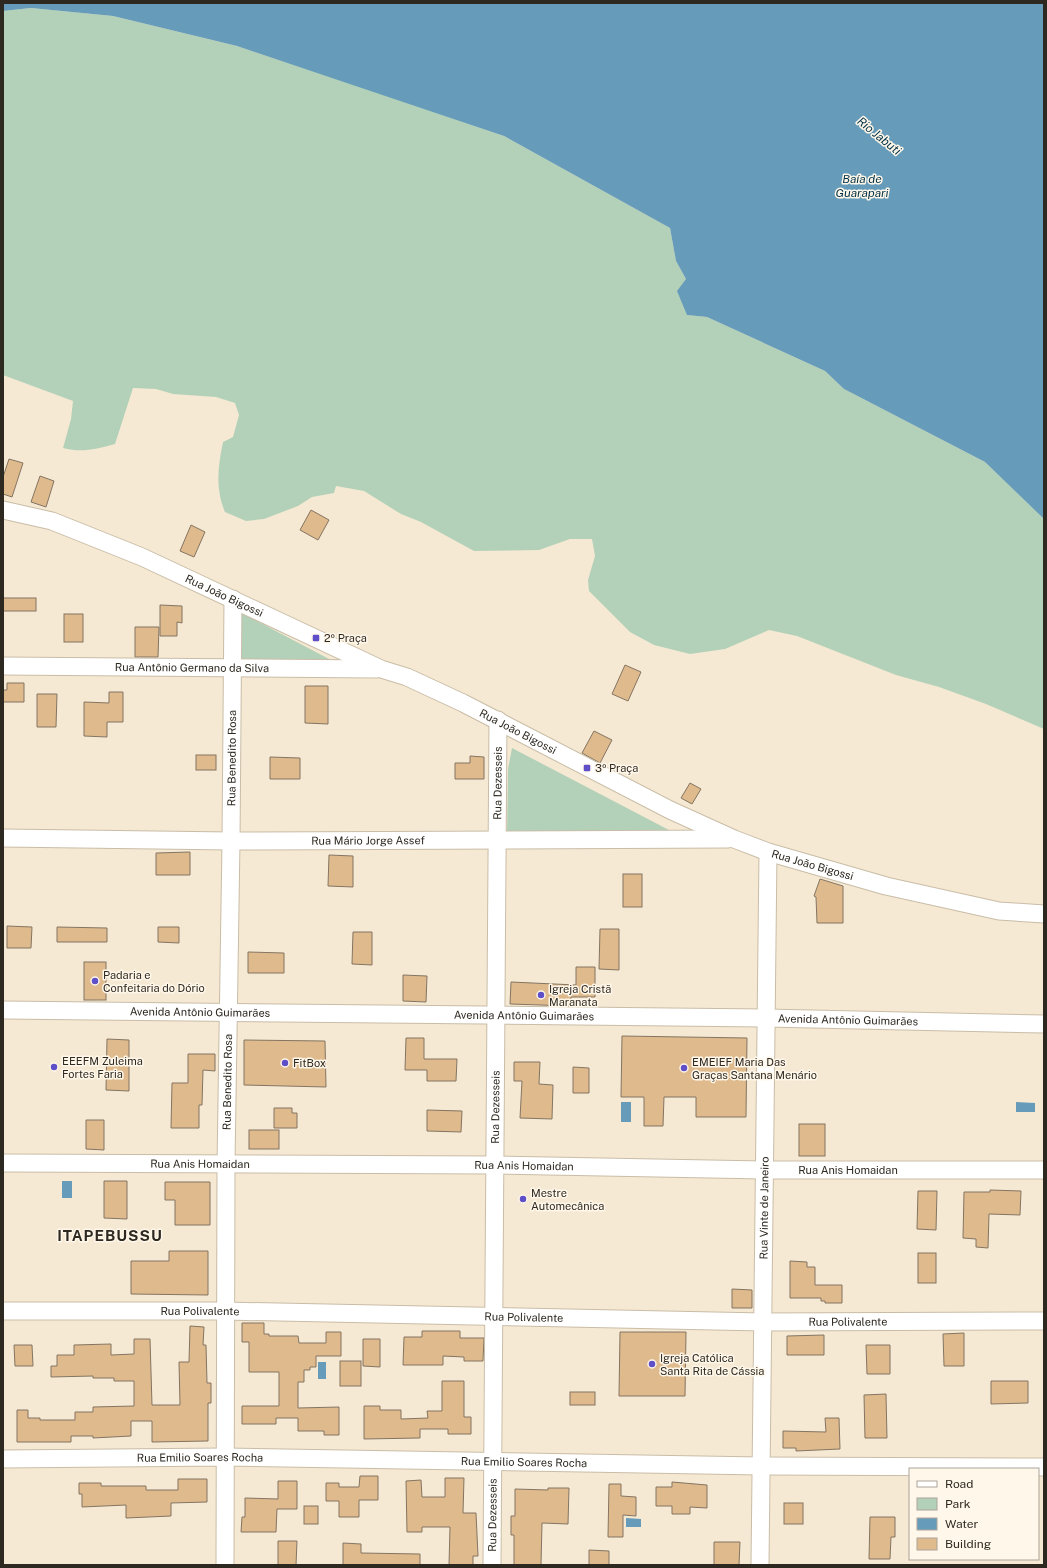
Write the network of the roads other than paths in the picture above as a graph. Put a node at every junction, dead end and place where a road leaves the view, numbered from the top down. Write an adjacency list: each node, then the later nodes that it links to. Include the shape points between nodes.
1 (3, 510): 2 (street, Rua João Bigossi, via 52,521 142,557)
2 (233, 599): 4 (street, Rua Benedito Rosa); 5 (street, Rua João Bigossi)
3 (3, 666): 4 (street, Rua Antônio Germano da Silva)
4 (232, 669): 5 (street, Rua Antônio Germano da Silva); 9 (street, Rua Benedito Rosa)
5 (381, 669): 6 (street, Rua João Bigossi, via 407,677)
6 (498, 720): 8 (street, Rua João Bigossi, via 670,810); 10 (street, Rua Dezesseis)
7 (3, 838): 9 (street, Rua Mário Jorge Assef)
8 (734, 839): 10 (street, Rua Mário Jorge Assef); 11 (street, Rua João Bigossi)
9 (231, 841): 10 (street, Rua Mário Jorge Assef); 14 (street, Rua Benedito Rosa)
10 (497, 841): 15 (street, Rua Dezesseis)
11 (768, 852): 12 (street, Rua João Bigossi, via 886,886 999,911); 16 (street, Rua Vinte de Janeiro)
12 (1044, 914)
13 (3, 1010): 14 (street, Avenida Antônio Guimarães)
14 (228, 1012): 15 (street, Avenida Antônio Guimarães); 19 (street, Rua Benedito Rosa)
15 (495, 1015): 16 (street, Avenida Antônio Guimarães); 20 (street, Rua Dezesseis)
16 (766, 1018): 17 (street, Avenida Antônio Guimarães); 21 (street, Rua Vinte de Janeiro)
17 (1044, 1024)
18 (3, 1163): 19 (street, Rua Anis Homaidan)
19 (226, 1165): 20 (street, Rua Anis Homaidan); 24 (street, Rua Benedito Rosa)
20 (495, 1165): 21 (street, Rua Anis Homaidan); 25 (street, Rua Dezesseis)
21 (764, 1170): 22 (street, Rua Anis Homaidan); 27 (street, Rua Vinte de Janeiro)
22 (1044, 1170)
23 (3, 1311): 24 (street, Rua Polivalente)
24 (225, 1311): 25 (street, Rua Polivalente); 28 (street, Rua Benedito Rosa)
25 (494, 1316): 27 (street, Rua Polivalente); 30 (street, Rua Dezesseis)
26 (1044, 1321): 27 (street, Rua Polivalente)
27 (763, 1322): 31 (street, Rua Vinte de Janeiro)
28 (225, 1457): 29 (street, Rua Emilio Soares Rocha); 30 (street, Rua Emilio Soares Rocha); 33 (street, Rua Benedito Rosa)
29 (3, 1459)
30 (493, 1462): 31 (street, Rua Emilio Soares Rocha); 34 (street, Rua Dezesseis)
31 (761, 1466): 32 (street, Rua Emilio Soares Rocha); 35 (street, Rua Vinte de Janeiro)
32 (1044, 1467)
33 (225, 1565)
34 (492, 1565)
35 (760, 1565)

